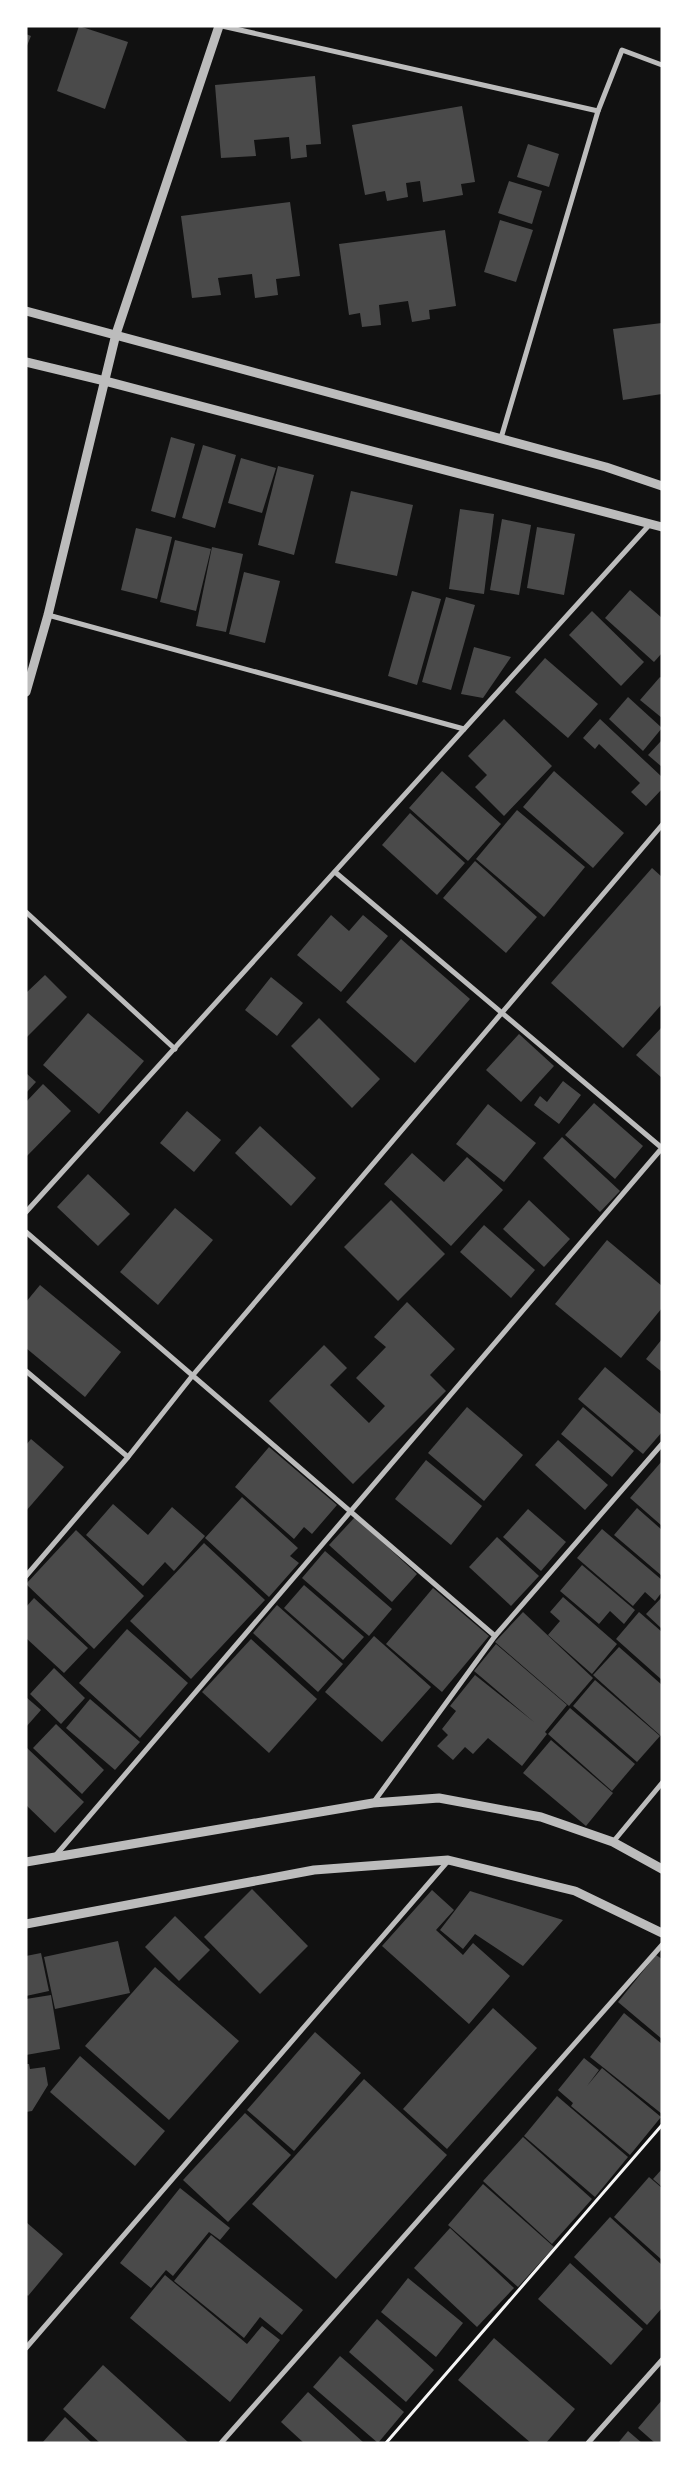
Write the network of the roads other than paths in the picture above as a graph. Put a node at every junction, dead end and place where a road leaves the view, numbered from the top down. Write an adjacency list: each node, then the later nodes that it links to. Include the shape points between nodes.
1 (220, 26): 3 (street); 5 (street)
2 (662, 64): 3 (street, via 622,50)
3 (598, 111): 8 (street)
4 (26, 311): 5 (street)
5 (116, 334): 7 (street); 8 (street)
6 (26, 362): 7 (street)
7 (105, 380): 10 (street); 12 (street)
8 (501, 438): 9 (street)
9 (662, 486)
10 (651, 522): 11 (street); 14 (street)
11 (662, 527)
12 (48, 615): 13 (street); 14 (street)
13 (26, 692)
14 (464, 729): 16 (street)
15 (662, 825): 18 (street)
16 (335, 872): 18 (street); 19 (street)
17 (26, 912): 19 (street)
18 (501, 1012): 20 (street); 24 (street)
19 (175, 1049): 21 (street)
20 (662, 1148): 27 (street)
21 (26, 1212)
22 (26, 1232): 24 (street)
23 (26, 1371): 26 (street)
24 (193, 1375): 26 (street); 27 (street)
25 (662, 1444): 29 (street)
26 (128, 1457): 28 (street)
27 (351, 1511): 29 (street); 33 (street)
28 (26, 1576)
29 (495, 1636): 31 (street)
30 (662, 1783): 32 (street)
31 (373, 1803): 32 (street, via 439,1798 541,1817); 33 (street)
32 (613, 1842): 36 (street)
33 (56, 1855): 35 (street)
34 (448, 1860): 37 (street, via 314,1870); 38 (street, via 575,1890); 40 (street)
35 (26, 1862)
36 (662, 1869)
37 (26, 1924)
38 (662, 1933)
39 (662, 1945): 42 (street)
40 (26, 2348)
41 (662, 2360): 43 (street)
42 (221, 2443)
43 (588, 2443)

